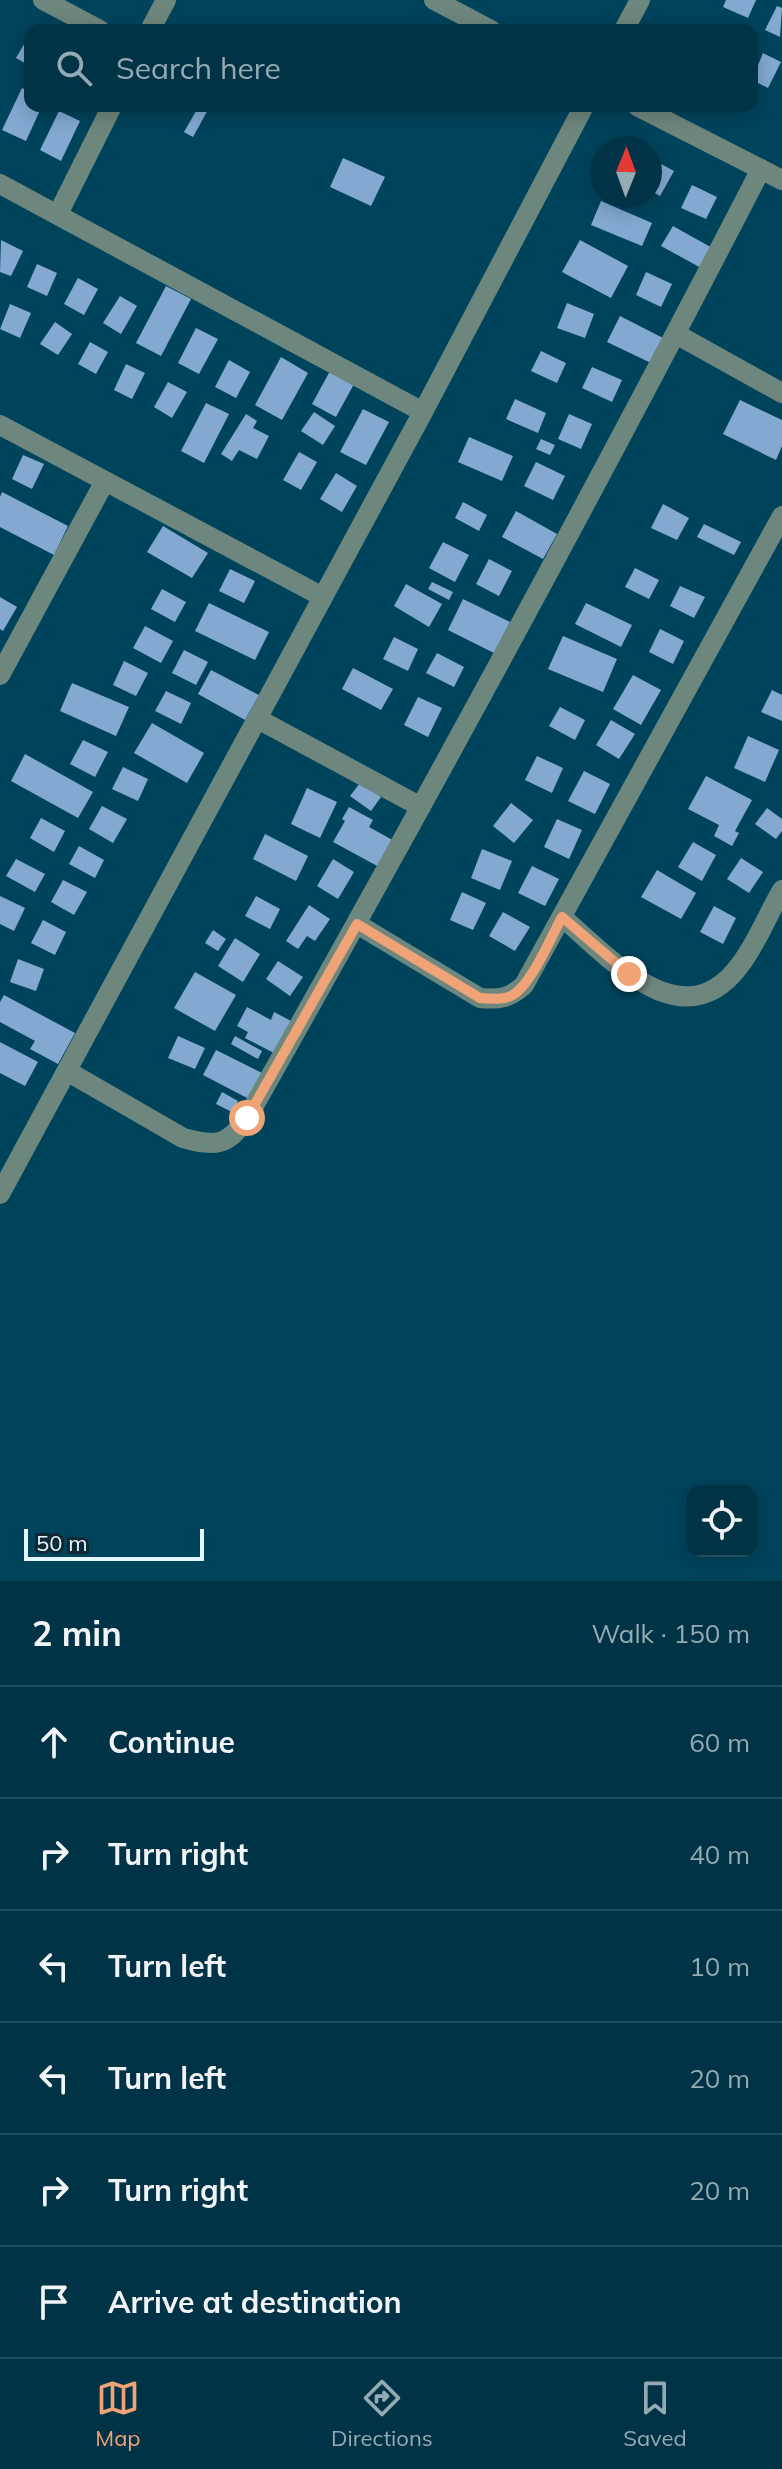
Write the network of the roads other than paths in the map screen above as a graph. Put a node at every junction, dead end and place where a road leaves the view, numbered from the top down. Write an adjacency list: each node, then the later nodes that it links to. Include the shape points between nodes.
1 (43, 0): 5 (street)
2 (166, 0): 6 (street)
3 (434, 0): 7 (street)
4 (640, 0): 8 (street)
5 (89, 24)
6 (153, 24)
7 (480, 24)
8 (627, 24)
9 (109, 112): 15 (street)
10 (581, 112): 18 (street)
11 (649, 112): 12 (street)
12 (761, 169): 13 (street); 16 (street)
13 (782, 180)
14 (0, 184): 15 (street)
15 (58, 214): 18 (street)
16 (676, 334): 17 (street); 25 (street)
17 (782, 393)
18 (423, 412): 22 (street)
19 (0, 425): 20 (street)
20 (105, 481): 22 (street); 23 (street)
21 (782, 516): 27 (street)
22 (323, 597): 24 (street)
23 (0, 675)
24 (258, 719): 25 (street); 29 (street)
25 (421, 807): 28 (street)
26 (782, 890): 27 (street, via 741,964 718,987 694,996 650,988)
27 (562, 917): 28 (street, via 524,985 514,995 491,999 480,998)
28 (357, 924): 29 (street, via 247,1118 223,1143 183,1138)
29 (67, 1071): 30 (street)
30 (0, 1194)

